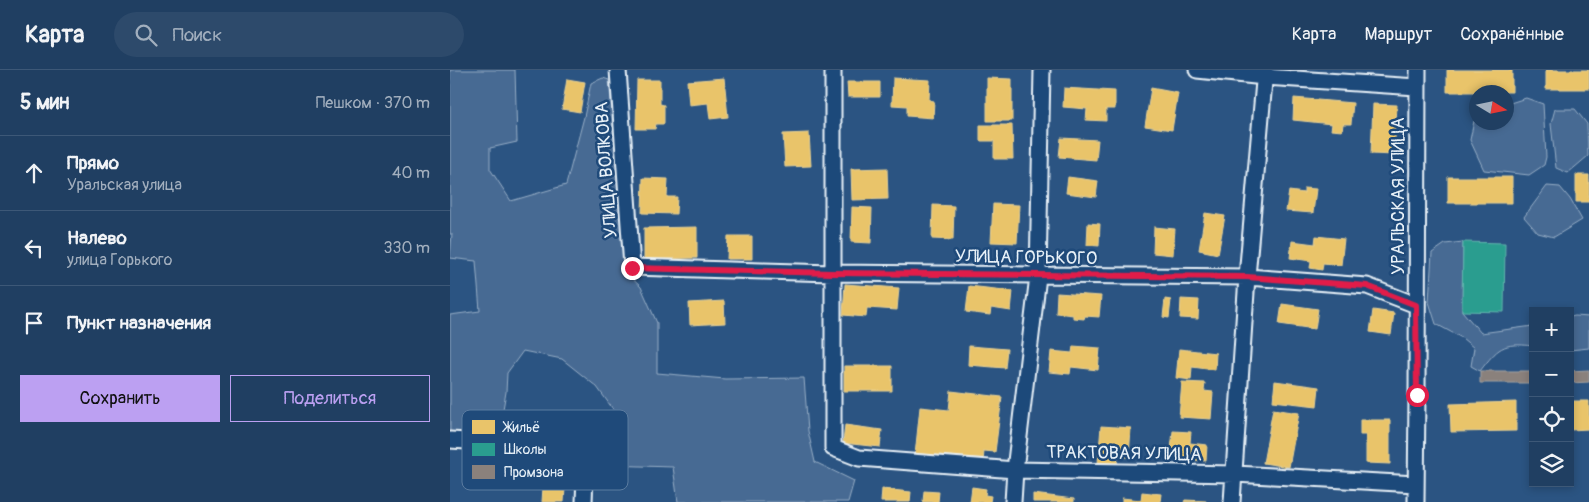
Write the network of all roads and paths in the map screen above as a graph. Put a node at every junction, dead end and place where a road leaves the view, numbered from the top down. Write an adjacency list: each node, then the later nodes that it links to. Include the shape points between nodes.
1 (618, 70): 8 (street, УЛИЦА ВОЛКОВА)
2 (833, 70): 9 (street)
3 (1042, 70): 10 (street)
4 (1197, 70): 6 (street)
5 (1418, 70): 7 (street, УРАЛЬСКАЯ УЛИЦА)
6 (1265, 73): 7 (street); 11 (street)
7 (1417, 87): 12 (street, УРАЛЬСКАЯ УЛИЦА)
8 (632, 268): 9 (street, УЛИЦА ГОРЬКОГО)
9 (832, 273): 10 (street, УЛИЦА ГОРЬКОГО); 13 (street, ТРАКТОВАЯ УЛИЦА, via 833,448 859,458)
10 (1038, 276): 11 (street, УЛИЦА ГОРЬКОГО); 13 (street)
11 (1247, 277): 12 (street, УЛИЦА ГОРЬКОГО, via 1367,286); 14 (street)
12 (1416, 305): 15 (street, УРАЛЬСКАЯ УЛИЦА)
13 (1015, 470): 14 (street, ТРАКТОВАЯ УЛИЦА); 16 (street)
14 (1235, 474): 15 (street, ТРАКТОВАЯ УЛИЦА); 17 (street)
15 (1416, 484): 18 (street, УРАЛЬСКАЯ УЛИЦА)
16 (1013, 502)
17 (1232, 502)
18 (1416, 502)

